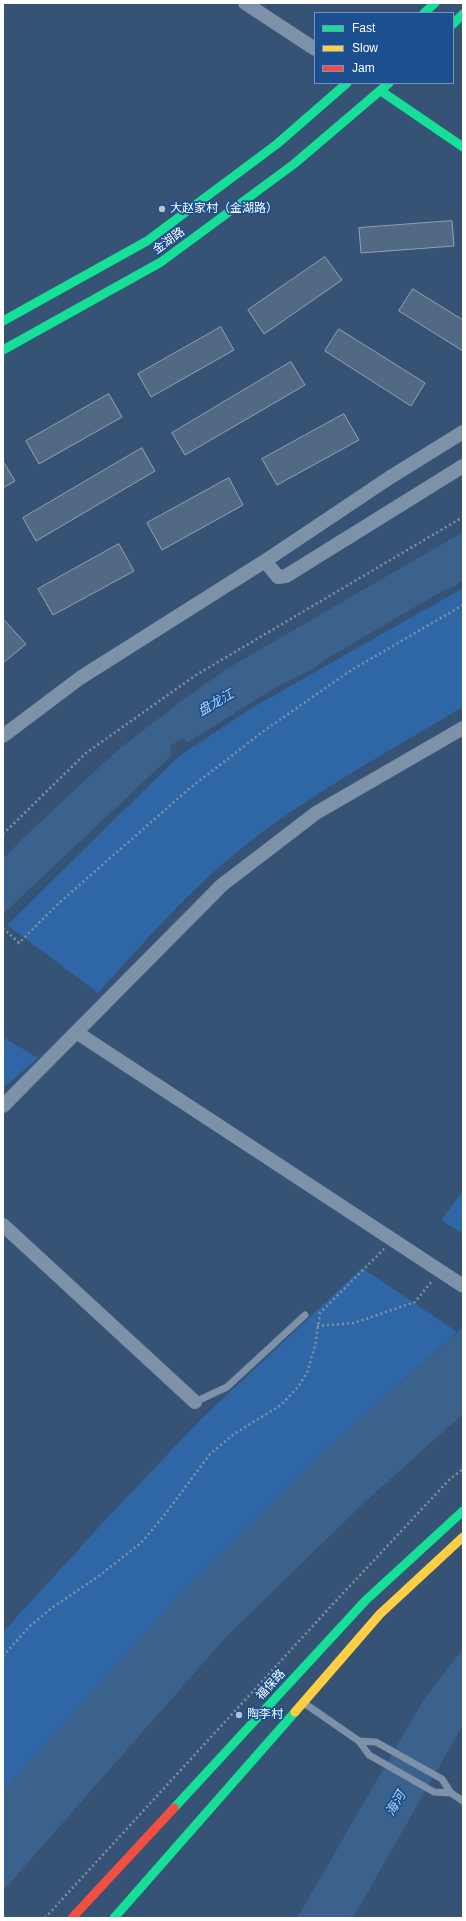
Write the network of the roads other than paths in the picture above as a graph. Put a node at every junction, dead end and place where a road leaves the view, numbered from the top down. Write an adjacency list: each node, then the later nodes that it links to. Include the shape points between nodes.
1 (245, 3): 6 (street)
2 (435, 3): 3 (main road)
3 (425, 12)
4 (463, 14): 5 (main road)
5 (454, 23)
6 (314, 48)
7 (346, 84): 11 (main road, 金湖路, via 277,144 147,240)
8 (373, 84): 9 (street)
9 (385, 87): 10 (main road); 12 (main road, 金湖路, via 294,164 161,262)
10 (463, 147)
11 (3, 321)
12 (3, 350)
13 (463, 432): 15 (street)
14 (463, 466): 15 (street, via 286,576 278,577)
15 (265, 561): 17 (street, via 80,678)
16 (463, 728): 18 (street, via 316,813 262,853 222,885)
17 (3, 736)
18 (76, 1032): 19 (street); 21 (street)
19 (3, 1106)
20 (3, 1225): 23 (street)
21 (463, 1286)
22 (305, 1315): 23 (lane, via 227,1387)
23 (195, 1402)
24 (463, 1511): 30 (main road, 福保路, via 366,1600)
25 (463, 1537): 26 (main road, via 380,1614)
26 (303, 1702): 27 (lane); 31 (main road)
27 (359, 1741): 28 (lane, via 369,1755 434,1792); 28 (lane, via 376,1742 442,1778)
28 (451, 1793): 29 (lane)
29 (463, 1801)
30 (72, 1918)
31 (114, 1918)

